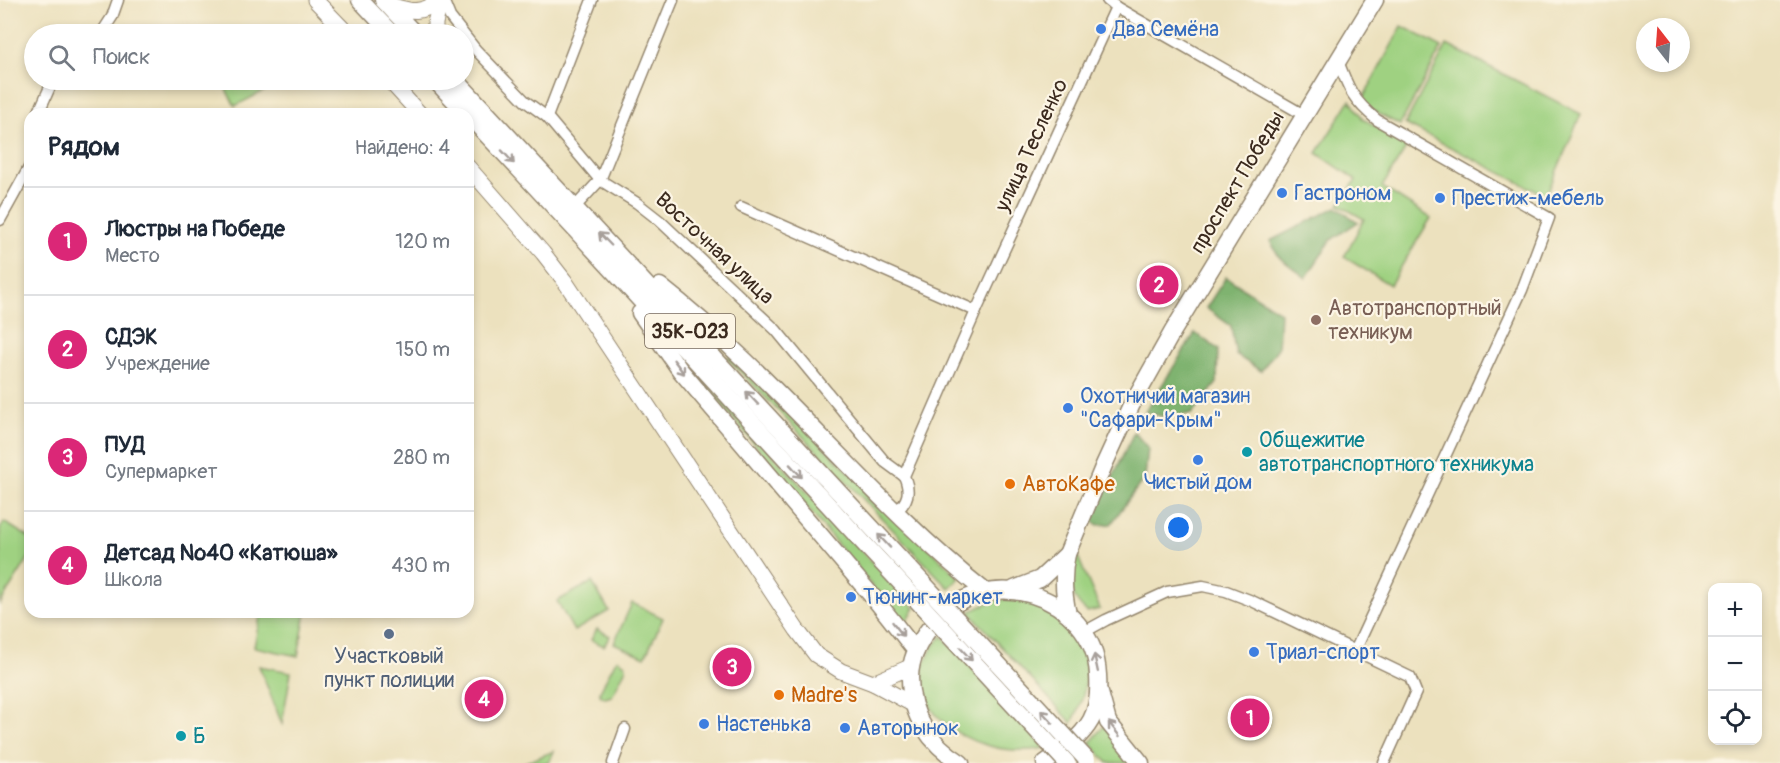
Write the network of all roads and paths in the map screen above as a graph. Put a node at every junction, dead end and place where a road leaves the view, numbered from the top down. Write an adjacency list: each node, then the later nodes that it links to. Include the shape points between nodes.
1 (118, 0): 11 (street)
2 (315, 0): 12 (street)
3 (360, 0): 13 (main road)
4 (441, 0): 9 (street, via 420,11); 15 (street); 16 (street, Восточная улица)
5 (592, 0): 27 (street)
6 (673, 0): 31 (street)
7 (1107, 0): 10 (street)
8 (1375, 0): 18 (main road, проспект Победы)
9 (385, 2): 14 (main road)
10 (1116, 7): 26 (street); 37 (street, улица Тесленко)
11 (108, 24)
12 (338, 24)
13 (383, 24)
14 (406, 24)
15 (435, 24)
16 (456, 24)
17 (474, 47): 27 (street, Восточная улица, via 525,101)
18 (1338, 61): 26 (main road, проспект Победы); 46 (street, via 1360,106 1377,120 1549,218 1522,290)
19 (49, 90): 23 (street)
20 (398, 90): 24 (street)
21 (445, 90): 25 (main road, 35К-023)
22 (465, 90): 32 (main road, 35К-023)
23 (41, 108)
24 (415, 108)
25 (462, 108)
26 (1304, 115): 40 (main road, проспект Победы, via 1132,404)
27 (547, 117): 31 (street, Восточная улица)
28 (474, 120): 35 (main road, 35К-023, one-way to 35)
29 (474, 174): 48 (street, via 564,280 816,655 841,671)
30 (24, 177): 34 (street)
31 (600, 180): 32 (street); 38 (street, Восточная улица, via 660,221 776,330 885,462)
32 (575, 207): 36 (main road, 35К-023, one-way to 32)
33 (741, 207): 37 (street)
34 (0, 220)
35 (597, 251): 41 (main road, 35К-023, one-way to 41, via 751,423); 47 (main road, one-way to 47, via 680,370 878,603)
36 (622, 257): 39 (main road, via 722,339); 41 (main road, 35К-023, one-way to 36)
37 (976, 311): 38 (street, улица Тесленко)
38 (904, 476): 39 (street, улица Тесленко, via 908,496)
39 (896, 512): 43 (main road)
40 (1067, 554): 42 (main road, проспект Победы, via 1040,579); 44 (main road, проспект Победы, via 1063,588)
41 (918, 590): 53 (main road, 35К-023, one-way to 41, bridge); 57 (main road, 35К-023, one-way to 57, bridge)
42 (1012, 590): 43 (main road); 44 (main road, via 1039,596)
43 (987, 592): 47 (main road, via 941,614 924,635)
44 (1068, 614): 45 (main road)
45 (1084, 632): 46 (street, via 1167,592 1203,586 1252,601); 49 (main road, one-way to 45, via 1095,658)
46 (1355, 651): 59 (street, via 1404,673 1414,683 1416,692)
47 (913, 659): 48 (street); 50 (main road)
48 (873, 683): 50 (street)
49 (1099, 688): 56 (main road, via 1091,719 1084,729); 58 (main road, one-way to 49, via 1108,722)
50 (912, 704): 52 (main road)
51 (625, 729): 54 (street)
52 (945, 758): 55 (main road)
53 (1088, 761)
54 (613, 763)
55 (961, 763)
56 (1045, 763)
57 (1067, 763)
58 (1141, 763)
59 (1384, 763)

